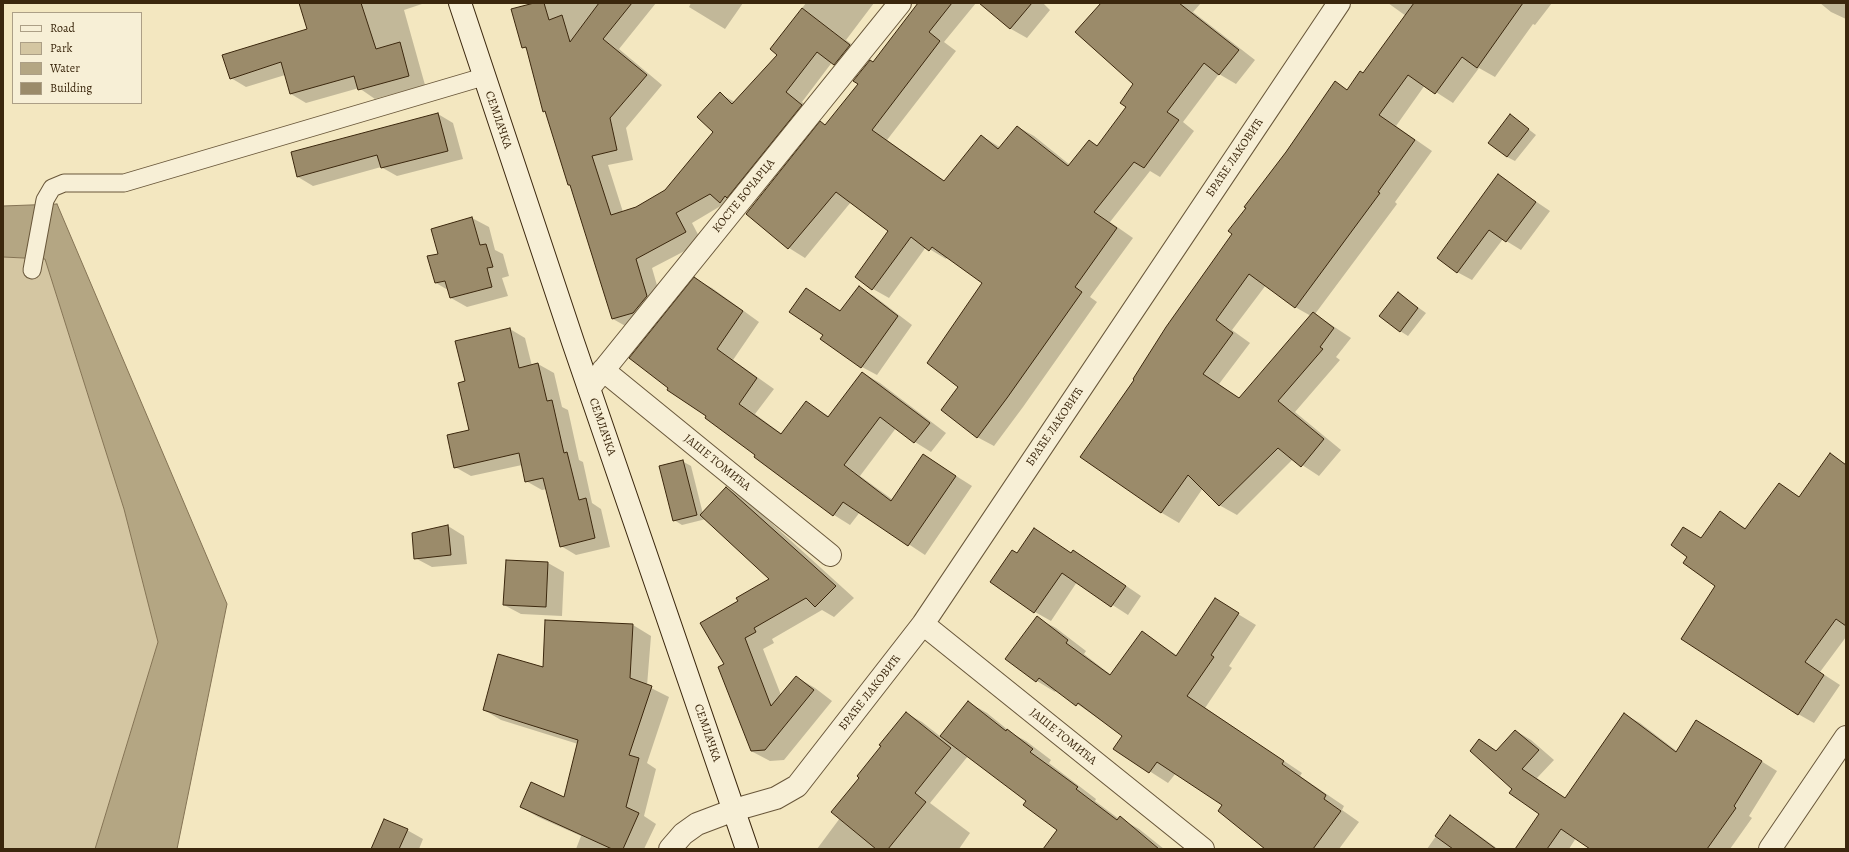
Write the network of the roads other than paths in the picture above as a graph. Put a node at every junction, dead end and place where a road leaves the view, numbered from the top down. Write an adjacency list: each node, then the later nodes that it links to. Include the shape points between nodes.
1 (460, 3): 4 (street, СЕМЛАЧКА)
2 (900, 3): 6 (street, КОСТЕ БОЧАРЦА)
3 (1339, 3): 9 (street, БРАЋЕ ЛАКОВИЋ)
4 (483, 77): 5 (lane, via 124,183 64,183 52,188 44,200); 7 (street, СЕМЛАЧКА)
5 (32, 270)
6 (603, 370): 7 (street, КОСТЕ БОЧАРЦА); 8 (street, ЈАШЕ ТОМИЋА)
7 (589, 388): 11 (street, СЕМЛАЧКА)
8 (830, 555)
9 (923, 624): 11 (street, БРАЋЕ ЛАКОВИЋ, via 796,786 776,798); 14 (street, ЈАШЕ ТОМИЋА)
10 (1846, 737): 15 (street)
11 (734, 810): 12 (street, БРАЋЕ ЛАКОВИЋ, via 697,824 682,834); 13 (street, СЕМЛАЧКА)
12 (670, 849)
13 (747, 849)
14 (1203, 849)
15 (1770, 849)

